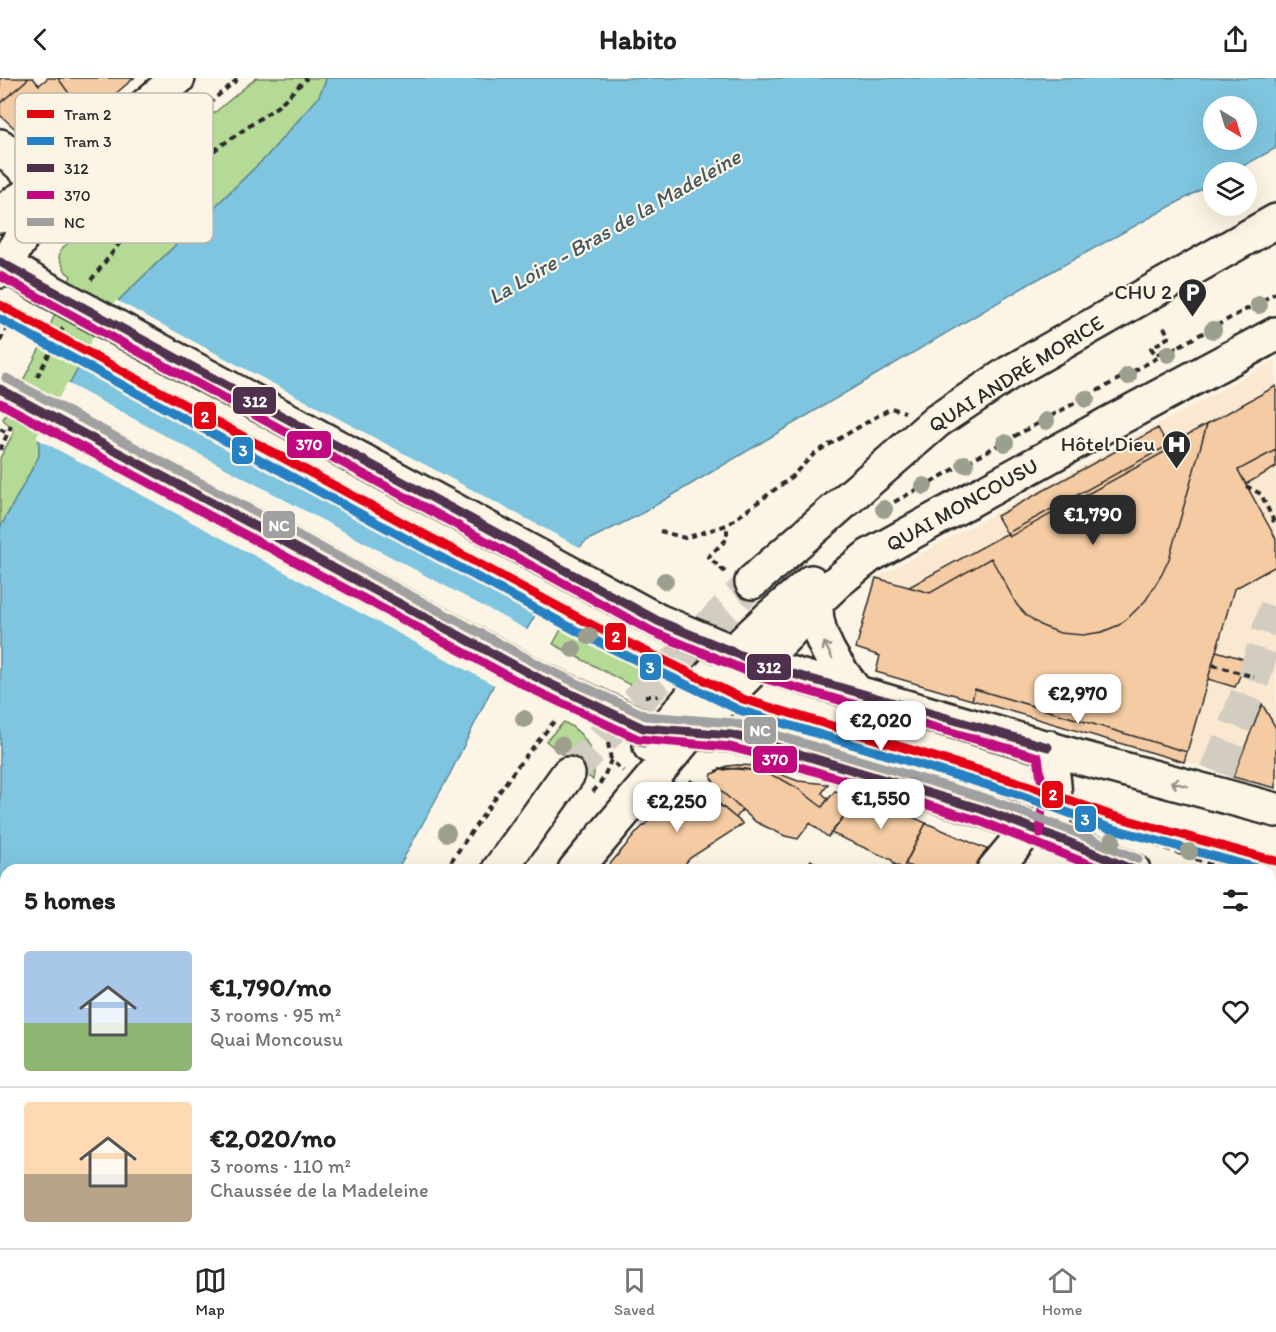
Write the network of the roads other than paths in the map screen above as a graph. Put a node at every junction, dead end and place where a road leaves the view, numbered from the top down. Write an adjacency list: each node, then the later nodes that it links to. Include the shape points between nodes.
1 (178, 78): 2 (main road)
2 (160, 93)
3 (0, 146): 4 (main road)
4 (15, 160)
5 (15, 201): 6 (main road)
6 (0, 216)
7 (1276, 221): 13 (main road, QUAI ANDRÉ MORICE, via 1038,356 937,421)
8 (17, 243): 9 (main road)
9 (1, 266): 16 (main road, bridge, via 658,621)
10 (1276, 334): 12 (main road, QUAI MONCOUSU)
11 (0, 389): 18 (main road, bridge, via 540,679 612,728)
12 (869, 556): 14 (main road, QUAI MONCOUSU); 15 (main road, QUAI MONCOUSU, via 841,562 811,582)
13 (752, 582)
14 (816, 602): 15 (main road, QUAI MONCOUSU); 17 (main road, one-way to 14, via 836,666 822,637 815,618)
15 (779, 626): 16 (main road)
16 (738, 654): 17 (main road); 18 (main road, via 714,671)
17 (856, 692): 19 (main road)
18 (668, 730): 20 (main road); 23 (main road, via 732,735 759,742)
19 (1048, 747): 22 (main road, one-way to 19, via 1214,783); 23 (main road, via 1056,808)
20 (635, 781): 25 (main road); 26 (main road)
21 (581, 783): 24 (main road)
22 (1276, 810)
23 (1041, 831): 27 (main road); 28 (main road)
24 (505, 864)
25 (556, 864)
26 (578, 864)
27 (1001, 864)
28 (1119, 864)

